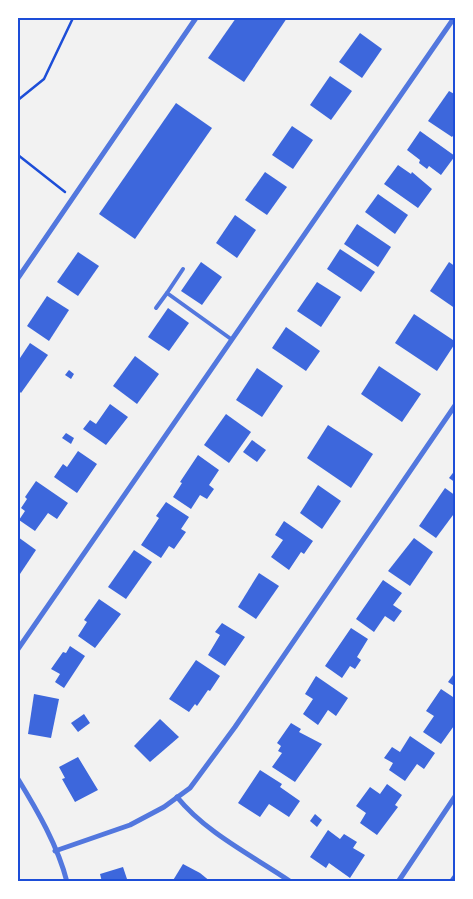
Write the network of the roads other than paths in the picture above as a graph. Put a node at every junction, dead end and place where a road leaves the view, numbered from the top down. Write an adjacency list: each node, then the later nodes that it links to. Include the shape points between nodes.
1 (196, 18): 4 (street)
2 (454, 18): 7 (street)
3 (183, 269): 5 (lane)
4 (18, 278)
5 (166, 293): 6 (lane); 7 (lane)
6 (156, 308)
7 (231, 339): 9 (street)
8 (456, 404): 12 (street, via 234,727 190,788)
9 (18, 649)
10 (18, 779): 13 (street)
11 (456, 795): 16 (street)
12 (177, 798): 13 (street, via 130,825); 15 (street, via 205,824)
13 (55, 851): 14 (street)
14 (66, 882)
15 (291, 882)
16 (398, 882)

